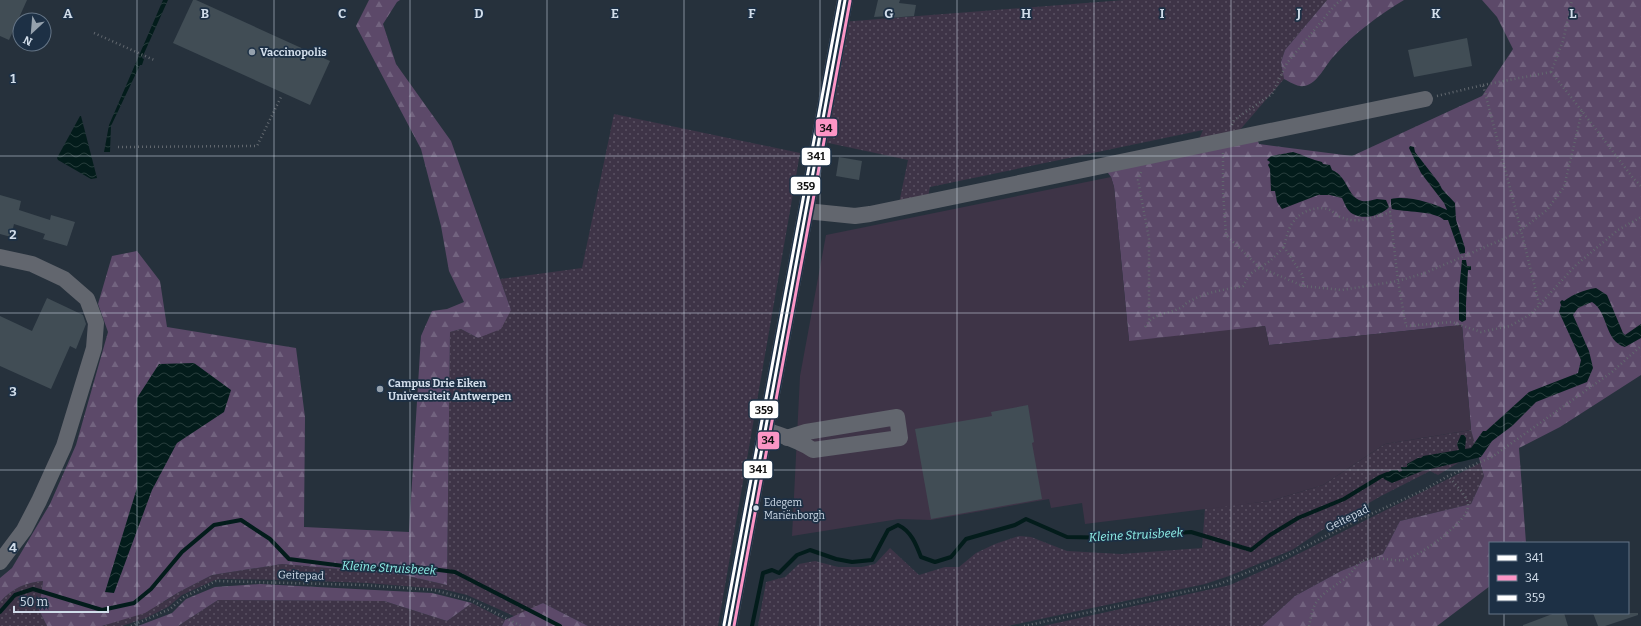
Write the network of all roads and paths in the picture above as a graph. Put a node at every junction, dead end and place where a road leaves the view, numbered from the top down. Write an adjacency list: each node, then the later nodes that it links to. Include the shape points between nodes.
1 (845, 0): 15 (street)
2 (1340, 0): 11 (path, via 1287,63 1272,94 1234,120)
3 (1572, 0): 6 (path, via 1564,41)
4 (94, 33): 5 (path)
5 (154, 60)
6 (1551, 72): 7 (path); 10 (path)
7 (1483, 85): 9 (path); 17 (path)
8 (281, 97): 12 (path, via 257,146)
9 (1425, 99): 11 (street)
10 (1582, 111): 14 (path); 17 (path, via 1564,187 1547,210)
11 (1223, 141): 15 (street, via 870,214 855,216); 20 (path, via 1226,235)
12 (118, 148)
13 (1143, 168): 24 (path, via 1138,180 1149,239)
14 (1641, 186)
15 (806, 211): 27 (street)
16 (1641, 217): 23 (path, via 1618,230 1576,265)
17 (1521, 230): 21 (path, via 1425,274); 23 (path)
18 (1284, 247): 20 (path, via 1270,261); 21 (path, via 1294,221 1314,208 1329,210 1343,219 1367,220 1390,212); 22 (path, via 1303,276)
19 (0, 257): 30 (street, via 32,264 64,279 87,299 96,323 94,348 64,446 24,530)
20 (1259, 267): 22 (path); 24 (path, via 1250,274 1243,286 1203,295 1182,307)
21 (1398, 281): 22 (path, via 1342,290); 23 (path, via 1406,326 1452,322 1481,332 1510,326 1531,314)
22 (1303, 286)
23 (1539, 304)
24 (1149, 320): 25 (path)
25 (1145, 327)
26 (1641, 346): 29 (path, Geitepad, via 1612,372 1492,457)
27 (766, 430): 28 (street); 33 (street)
28 (787, 438): 28 (street, via 803,443 813,450 900,438 897,417 806,432)
29 (1448, 476): 34 (path, Geitepad, via 1280,559 1217,585); 35 (path, via 1466,498 1468,505 1468,509 1454,528 1404,560 1376,558 1362,561 1318,600)
30 (0, 562)
31 (131, 626): 32 (path, Geitepad, via 170,609 184,597 216,581 230,581 434,590 471,600)
32 (521, 626)
33 (729, 626)
34 (1024, 626)
35 (1309, 626)

